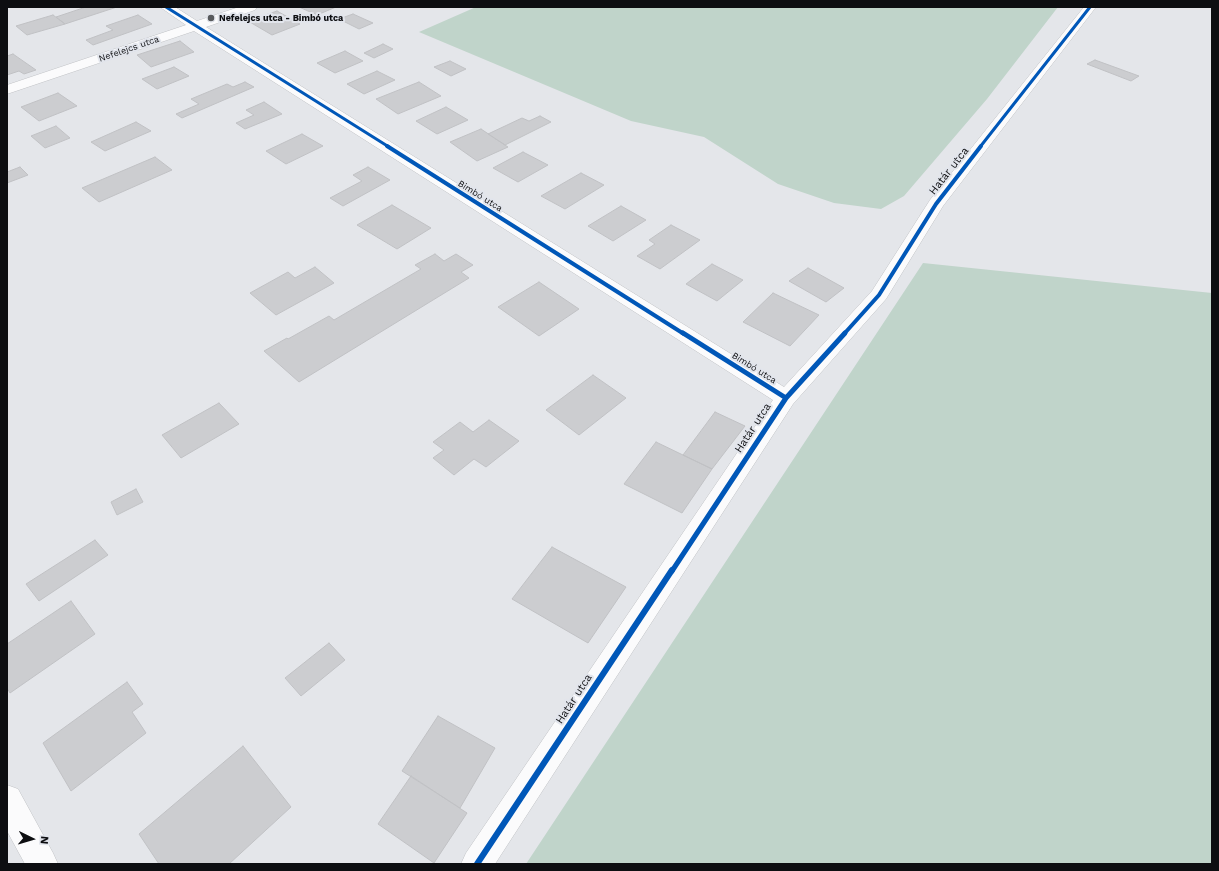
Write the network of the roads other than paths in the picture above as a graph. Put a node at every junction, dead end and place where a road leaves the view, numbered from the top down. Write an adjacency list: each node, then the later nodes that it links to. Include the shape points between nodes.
1 (166, 7): 4 (street, Bimbó utca)
2 (251, 7): 4 (street, Nefelejcs utca)
3 (1090, 7): 6 (street, Határ utca, via 936,204 880,295)
4 (196, 26): 5 (street, Nefelejcs utca); 6 (street, Bimbó utca)
5 (7, 90)
6 (786, 398): 9 (street, Határ utca)
7 (7, 800): 8 (street)
8 (42, 864)
9 (477, 864)

